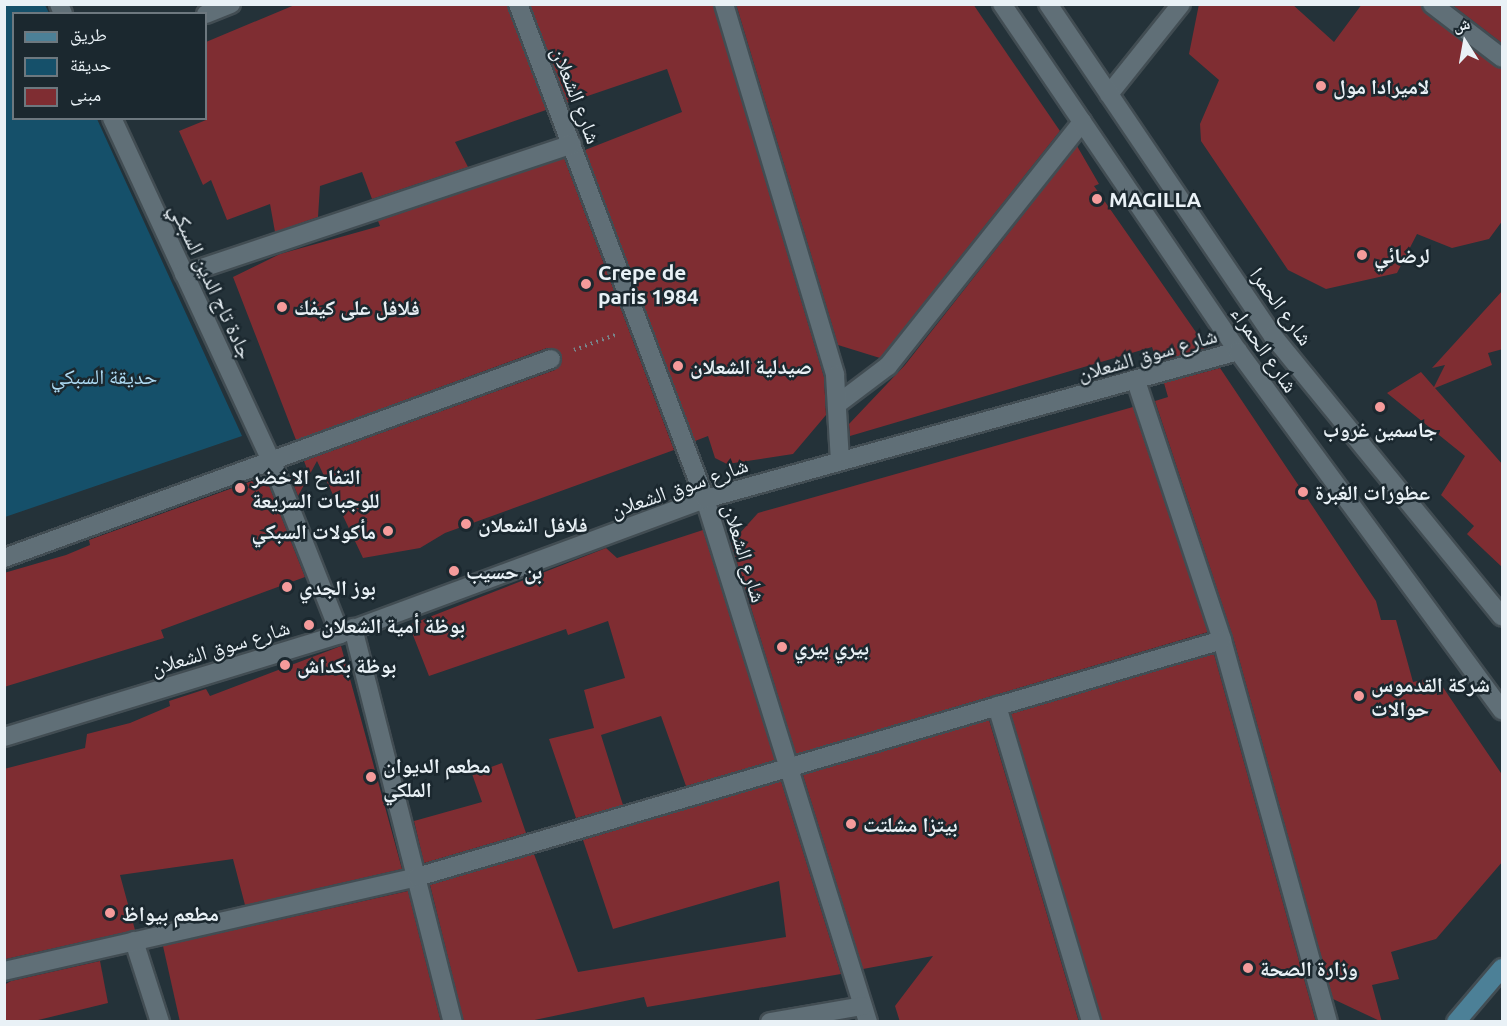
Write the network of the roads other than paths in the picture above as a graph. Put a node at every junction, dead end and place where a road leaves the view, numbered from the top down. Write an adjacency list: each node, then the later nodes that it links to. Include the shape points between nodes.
1 (231, 4): 8 (street)
2 (518, 4): 13 (street, شارع الشعلان)
3 (724, 4): 18 (street, via 798,242)
4 (1002, 4): 12 (street, شارع الحمراء)
5 (1048, 4): 10 (street, شارع الحمرا)
6 (1181, 4): 10 (street)
7 (1432, 4): 9 (street)
8 (207, 14)
9 (1503, 58)
10 (1109, 94): 23 (street, شارع الحمرا, via 1273,336)
11 (113, 120): 14 (street, جادة تاج الدين السبكي)
12 (1082, 122): 15 (street, شارع الحمراء); 18 (street, via 888,366)
13 (572, 144): 14 (street); 21 (street, شارع الشعلان, via 643,324)
14 (184, 273): 20 (street, جادة تاج الدين السبكي)
15 (1238, 351): 17 (street, شارع سوق الشعلان); 27 (street, شارع الحمراء)
16 (551, 359): 20 (street)
17 (1136, 381): 19 (street, شارع سوق الشعلان); 25 (street)
18 (839, 403): 19 (street)
19 (840, 461): 21 (street, شارع سوق الشعلان)
20 (272, 462): 22 (street); 24 (street, جادة تاج الدين السبكي)
21 (705, 499): 24 (street, شارع سوق الشعلان); 29 (street, شارع الشعلان)
22 (4, 558)
23 (1503, 617)
24 (346, 631): 28 (street, شارع سوق الشعلان); 30 (street, جادة تاج الدين السبكي)
25 (1222, 640): 26 (street); 39 (street)
26 (997, 706): 29 (street); 38 (street)
27 (1503, 711)
28 (4, 737)
29 (789, 766): 30 (street); 34 (street, شارع الشعلان)
30 (417, 877): 31 (street); 36 (street, جادة تاج الدين السبكي)
31 (134, 941): 33 (street); 35 (street)
32 (1503, 968): 40 (main road)
33 (4, 971)
34 (866, 1014): 37 (street)
35 (160, 1022)
36 (453, 1022)
37 (770, 1022)
38 (1091, 1022)
39 (1328, 1022)
40 (1456, 1022)

